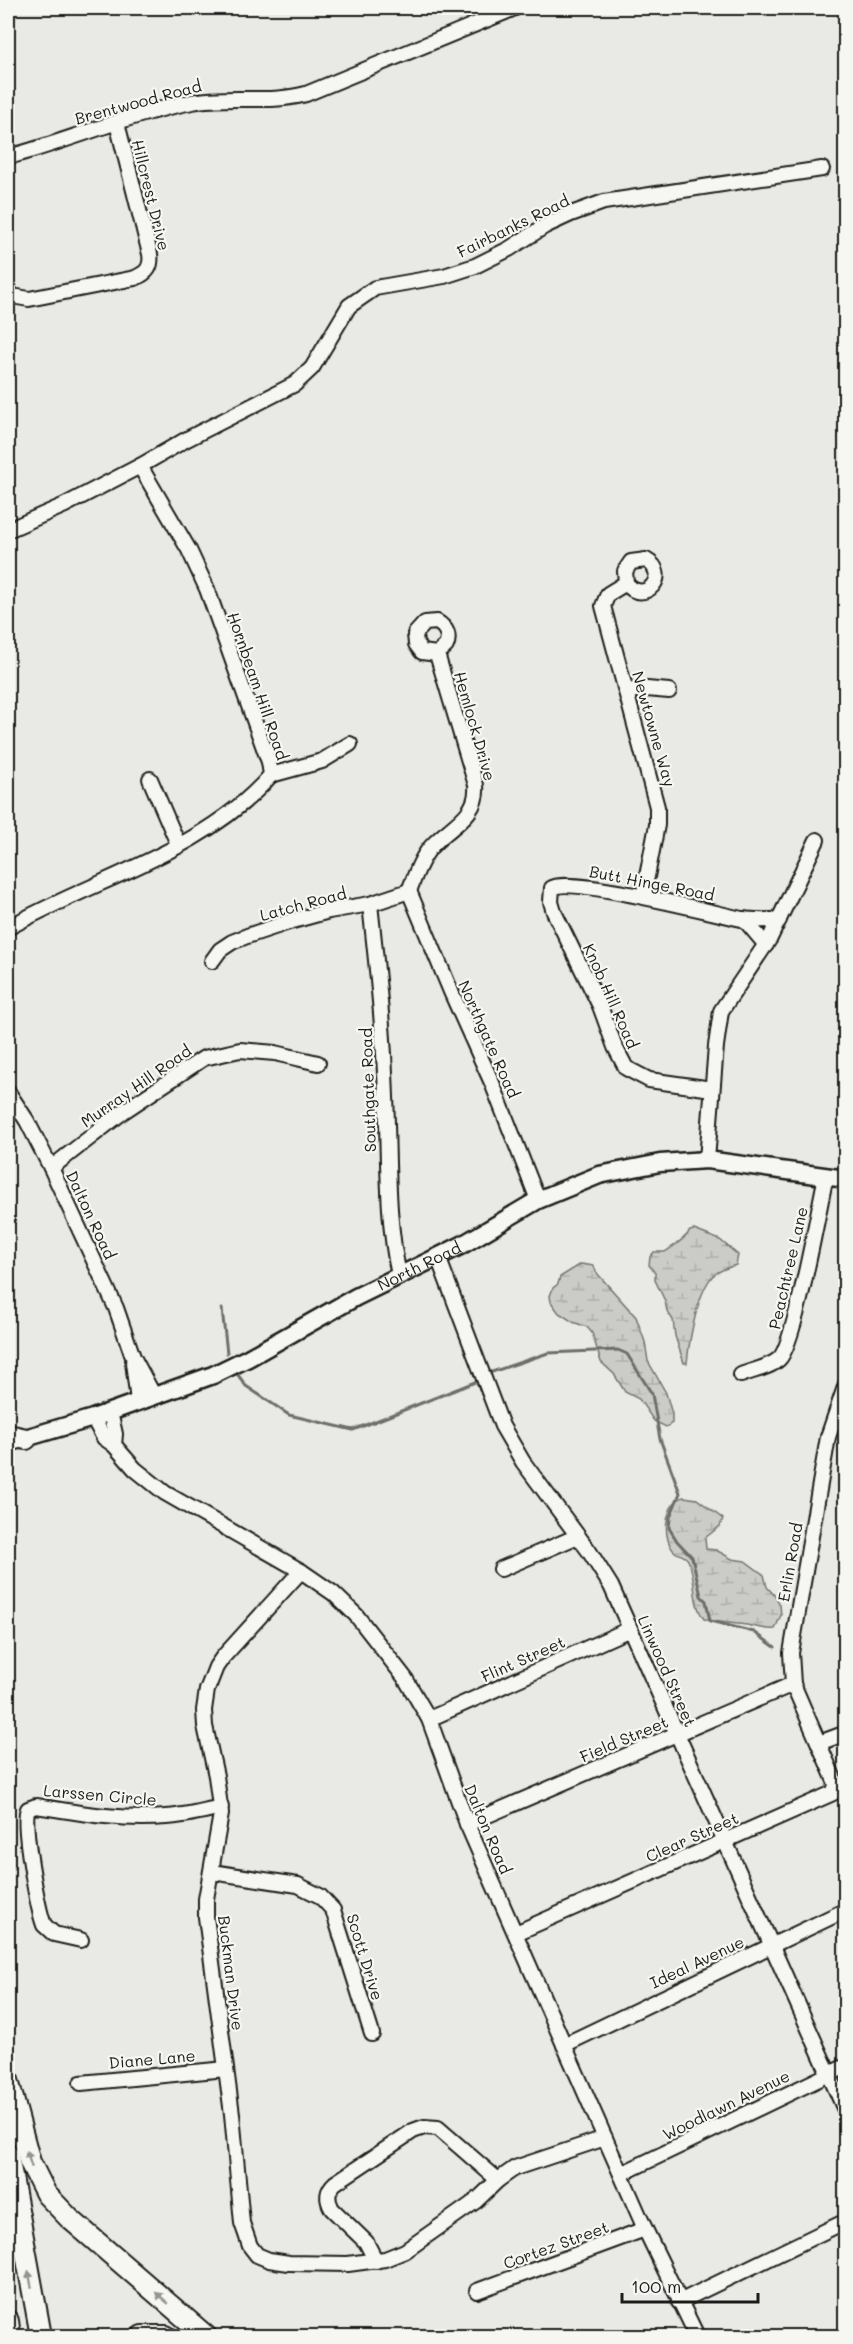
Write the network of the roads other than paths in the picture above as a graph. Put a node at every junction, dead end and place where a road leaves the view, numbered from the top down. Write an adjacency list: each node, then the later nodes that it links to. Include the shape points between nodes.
1 (515, 8): 2 (street, Brentwood Road, via 306,94 201,100)
2 (117, 123): 3 (street, Brentwood Road); 5 (street, Hillcrest Drive, via 150,254 148,270 135,278 34,299 16,298)
3 (8, 157)
4 (822, 169): 6 (street, Fairbanks Road, via 604,202 545,226 476,266 375,288 349,306 312,369 295,384)
5 (8, 290)
6 (140, 466): 7 (street); 13 (street, Hornbeam Hill Road, via 207,588 266,752)
7 (8, 530)
8 (626, 583): 10 (street, Newtowne Way, via 608,594 603,606)
9 (437, 654): 18 (street, Hemlock Drive, via 476,785 476,799 464,818 428,850)
10 (626, 691): 11 (street); 19 (street, Newtowne Way, via 657,807)
11 (669, 692)
12 (350, 744): 13 (street, via 322,761)
13 (271, 776): 16 (street, Hornbeam Hill Road, via 239,808)
14 (150, 779): 16 (street)
15 (817, 840): 22 (street)
16 (178, 844): 23 (street, Hornbeam Hill Road)
17 (552, 887): 19 (street, Butt Hinge Road, via 567,885); 27 (street, Knob Hill Road, via 554,912 626,1068 649,1080)
18 (409, 891): 20 (street, Latch Road); 33 (street, Northgate Road)
19 (643, 897): 21 (street, Butt Hinge Road)
20 (370, 904): 25 (street, Latch Road, via 319,914 247,936 220,950); 35 (street, Southgate Road, via 383,1028 388,1176)
21 (744, 919): 22 (street, Butt Hinge Road); 24 (street)
22 (779, 920): 24 (street)
23 (8, 928)
24 (766, 945): 27 (street, via 721,1011)
25 (212, 961)
26 (318, 1064): 30 (street, Murray Hill Road, via 275,1053 240,1050 204,1058 124,1111)
27 (712, 1089): 29 (street)
28 (8, 1092): 30 (street, Dalton Road)
29 (707, 1160): 31 (main road, North Road); 33 (main road, North Road, via 619,1169)
30 (51, 1168): 36 (street, Dalton Road, via 116,1308)
31 (826, 1176): 32 (main road, North Road); 37 (street, Peachtree Lane, via 786,1349 772,1364)
32 (846, 1179)
33 (538, 1200): 34 (main road, North Road)
34 (438, 1257): 35 (main road, North Road); 46 (street, Linwood Street, via 501,1426)
35 (399, 1275): 39 (main road, North Road, via 248,1358)
36 (133, 1357): 39 (street, Dalton Road); 40 (street, Dalton Road)
37 (741, 1375)
38 (846, 1383): 42 (street, Erlin Road)
39 (154, 1396): 40 (main road, North Road)
40 (138, 1401): 41 (main road, North Road)
41 (110, 1412): 43 (main road, North Road); 45 (street)
42 (839, 1417): 50 (street, Erlin Road, via 828,1437 791,1653)
43 (93, 1418): 44 (main road, North Road); 45 (street, Dalton Road, via 104,1438)
44 (14, 1439)
45 (114, 1445): 48 (street, Dalton Road, via 135,1469 165,1493)
46 (578, 1536): 47 (street); 49 (street, Linwood Street, via 604,1573)
47 (501, 1569)
48 (301, 1571): 51 (street, Dalton Road, via 356,1615 405,1678); 55 (street, Buckman Drive, via 223,1657 210,1678 204,1719)
49 (630, 1629): 51 (street, Flint Street); 53 (street, Linwood Street)
50 (793, 1684): 53 (street, Field Street); 54 (street, Erlin Road)
51 (429, 1719): 56 (street, Dalton Road)
52 (846, 1733): 54 (street)
53 (677, 1734): 56 (street, Field Street); 57 (street, Linwood Street)
54 (819, 1743): 57 (street, Clear Street, via 836,1781 833,1793)
55 (221, 1807): 58 (street, Buckman Drive); 61 (street, Larssen Circle, via 153,1818 36,1806 28,1809 28,1843 44,1925 54,1934)
56 (467, 1824): 60 (street, Dalton Road)
57 (725, 1840): 60 (street, Clear Street); 62 (street, Linwood Street)
58 (212, 1872): 63 (street, Scott Drive, via 298,1885 320,1896 333,1910); 66 (street, Buckman Drive, via 206,1917)
59 (846, 1910): 62 (street, Ideal Avenue)
60 (516, 1933): 64 (street, Dalton Road)
61 (81, 1940)
62 (771, 1946): 64 (street, Ideal Avenue); 67 (street, Linwood Street)
63 (372, 2034)
64 (564, 2045): 71 (street, Dalton Road)
65 (846, 2066): 67 (street, Woodlawn Avenue)
66 (226, 2069): 69 (street, Diane Lane); 77 (street, Buckman Drive, via 242,2223 255,2252 269,2260 289,2263)
67 (829, 2074): 70 (street, Linwood Street); 73 (street, Woodlawn Avenue)
68 (8, 2080): 85 (highway, one-way to 68, via 46,2194 30,2162)
69 (81, 2083)
70 (846, 2112)
71 (605, 2138): 73 (street, Dalton Road); 74 (street, Buckman Drive, via 515,2168)
72 (8, 2155): 82 (highway, one-way to 72)
73 (621, 2175): 76 (street, Dalton Road)
74 (498, 2180): 77 (street, Buckman Drive, via 476,2201 405,2251); 77 (street, via 438,2128 413,2131 335,2183 329,2192 330,2207 366,2242)
75 (846, 2221): 79 (street)
76 (645, 2229): 78 (street, Cortez Street); 79 (street, Dalton Road)
77 (376, 2261)
78 (477, 2291)
79 (679, 2302): 86 (street, Dalton Road)
80 (8, 2321): 81 (highway)
81 (10, 2337)
82 (41, 2337)
83 (142, 2337): 84 (highway)
84 (166, 2337)
85 (206, 2337)
86 (697, 2337)

